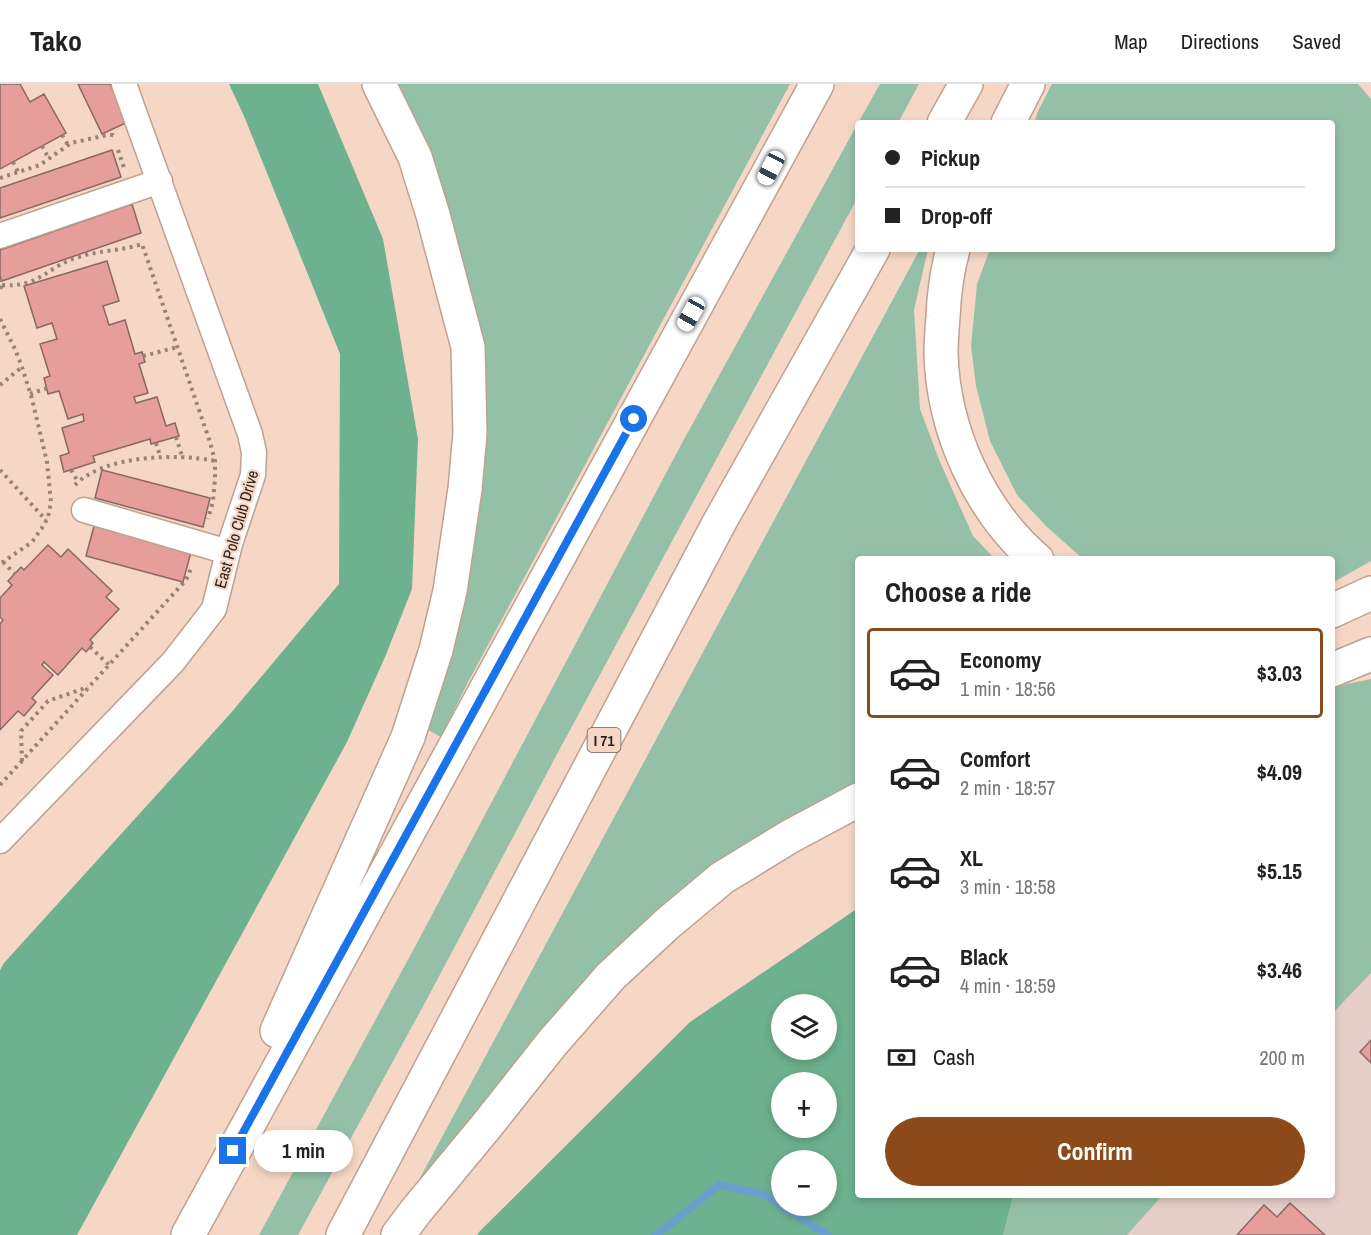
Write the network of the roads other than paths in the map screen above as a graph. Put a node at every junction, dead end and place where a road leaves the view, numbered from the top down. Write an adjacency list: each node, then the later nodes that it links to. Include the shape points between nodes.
1 (124, 84): 8 (street, East Polo Club Drive)
2 (379, 84): 21 (highway, via 415,157 468,347 470,433 450,591 408,736)
3 (817, 84): 21 (highway)
4 (966, 84): 6 (highway)
5 (1028, 84): 7 (highway)
6 (946, 120)
7 (1010, 120)
8 (159, 181): 9 (street); 13 (street, East Polo Club Drive, via 254,452 253,475)
9 (0, 236)
10 (871, 252): 22 (highway, I 71, via 719,522)
11 (952, 252): 14 (highway, via 941,353 950,416 983,497)
12 (84, 510): 13 (street)
13 (228, 552): 20 (street, East Polo Club Drive, via 214,609 173,662)
14 (1032, 556)
15 (1371, 593): 16 (highway)
16 (1335, 610)
17 (1371, 654): 18 (highway)
18 (1335, 669)
19 (855, 802): 23 (highway, via 722,878 611,976)
20 (0, 841)
21 (187, 1235)
22 (343, 1235)
23 (398, 1235)

